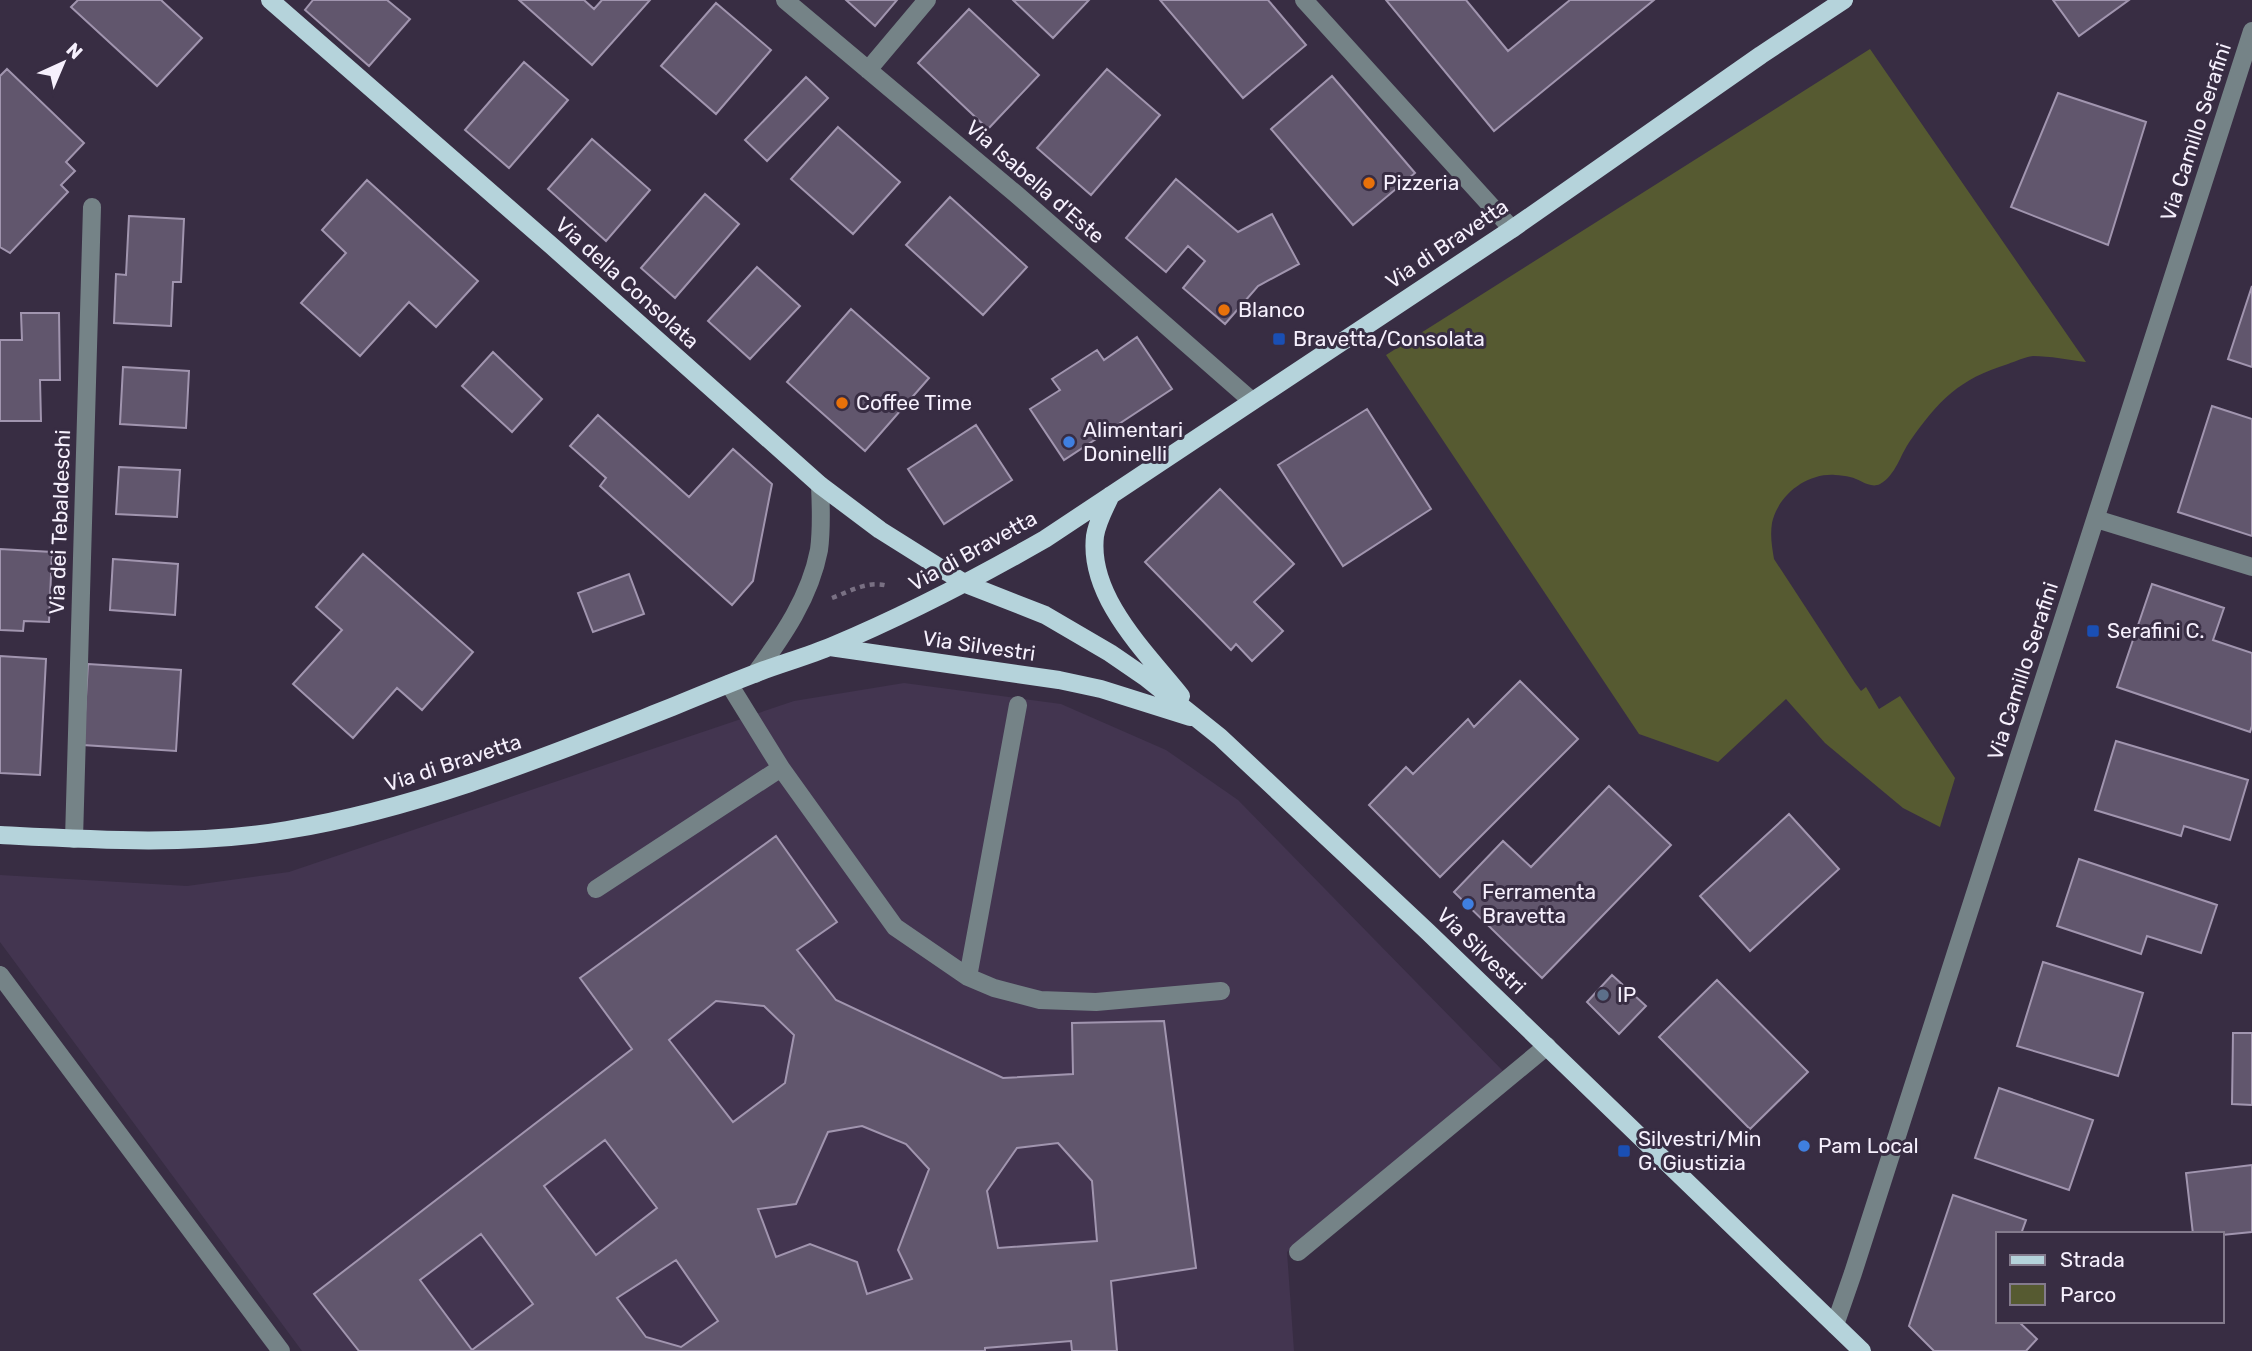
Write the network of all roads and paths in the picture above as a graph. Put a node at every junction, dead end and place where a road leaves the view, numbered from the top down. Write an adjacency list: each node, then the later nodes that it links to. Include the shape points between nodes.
1 (785, 0): 7 (street, Via Isabella d'Este)
2 (927, 0): 7 (street)
3 (1304, 0): 9 (street)
4 (1839, 1): 9 (main road, Via di Bravetta)
5 (280, 3): 11 (main road, Via della Consolata)
6 (2252, 31): 13 (street, Via Camillo Serafini)
7 (868, 70): 10 (street, Via Isabella d'Este)
8 (92, 207): 25 (street, Via dei Tebaldeschi)
9 (1512, 229): 10 (main road, Via di Bravetta)
10 (1252, 401): 12 (main road, Via di Bravetta)
11 (820, 485): 15 (main road, Via della Consolata, via 880,530); 19 (street, via 819,549 809,586)
12 (1111, 495): 15 (main road, Via di Bravetta); 22 (main road, Via Silvestri, via 1096,534 1096,568 1102,587 1128,630)
13 (2096, 519): 14 (street); 32 (street, Via Camillo Serafini)
14 (2252, 568)
15 (966, 584): 18 (main road, Via di Bravetta); 22 (main road, Via Silvestri, via 1045,615 1110,653)
16 (888, 586): 17 (path, via 867,585)
17 (828, 600)
18 (830, 647): 19 (main road, Via di Bravetta); 22 (main road, Via Silvestri, via 1059,680)
19 (755, 674): 20 (main road, Via di Bravetta)
20 (729, 684): 23 (street); 25 (main road, Via di Bravetta, via 494,775 340,820 217,837)
21 (1018, 705): 28 (street)
22 (1201, 721): 30 (main road, Via Silvestri)
23 (781, 768): 26 (street); 28 (street, via 895,927)
24 (0, 835): 25 (main road, Via di Bravetta)
25 (74, 839)
26 (596, 889)
27 (0, 975): 33 (street)
28 (968, 977): 29 (street, via 1040,1000 1096,1002)
29 (1221, 991)
30 (1547, 1046): 31 (street); 32 (main road, Via Silvestri)
31 (1298, 1252)
32 (1835, 1325): 34 (main road)
33 (281, 1351)
34 (1862, 1351)

